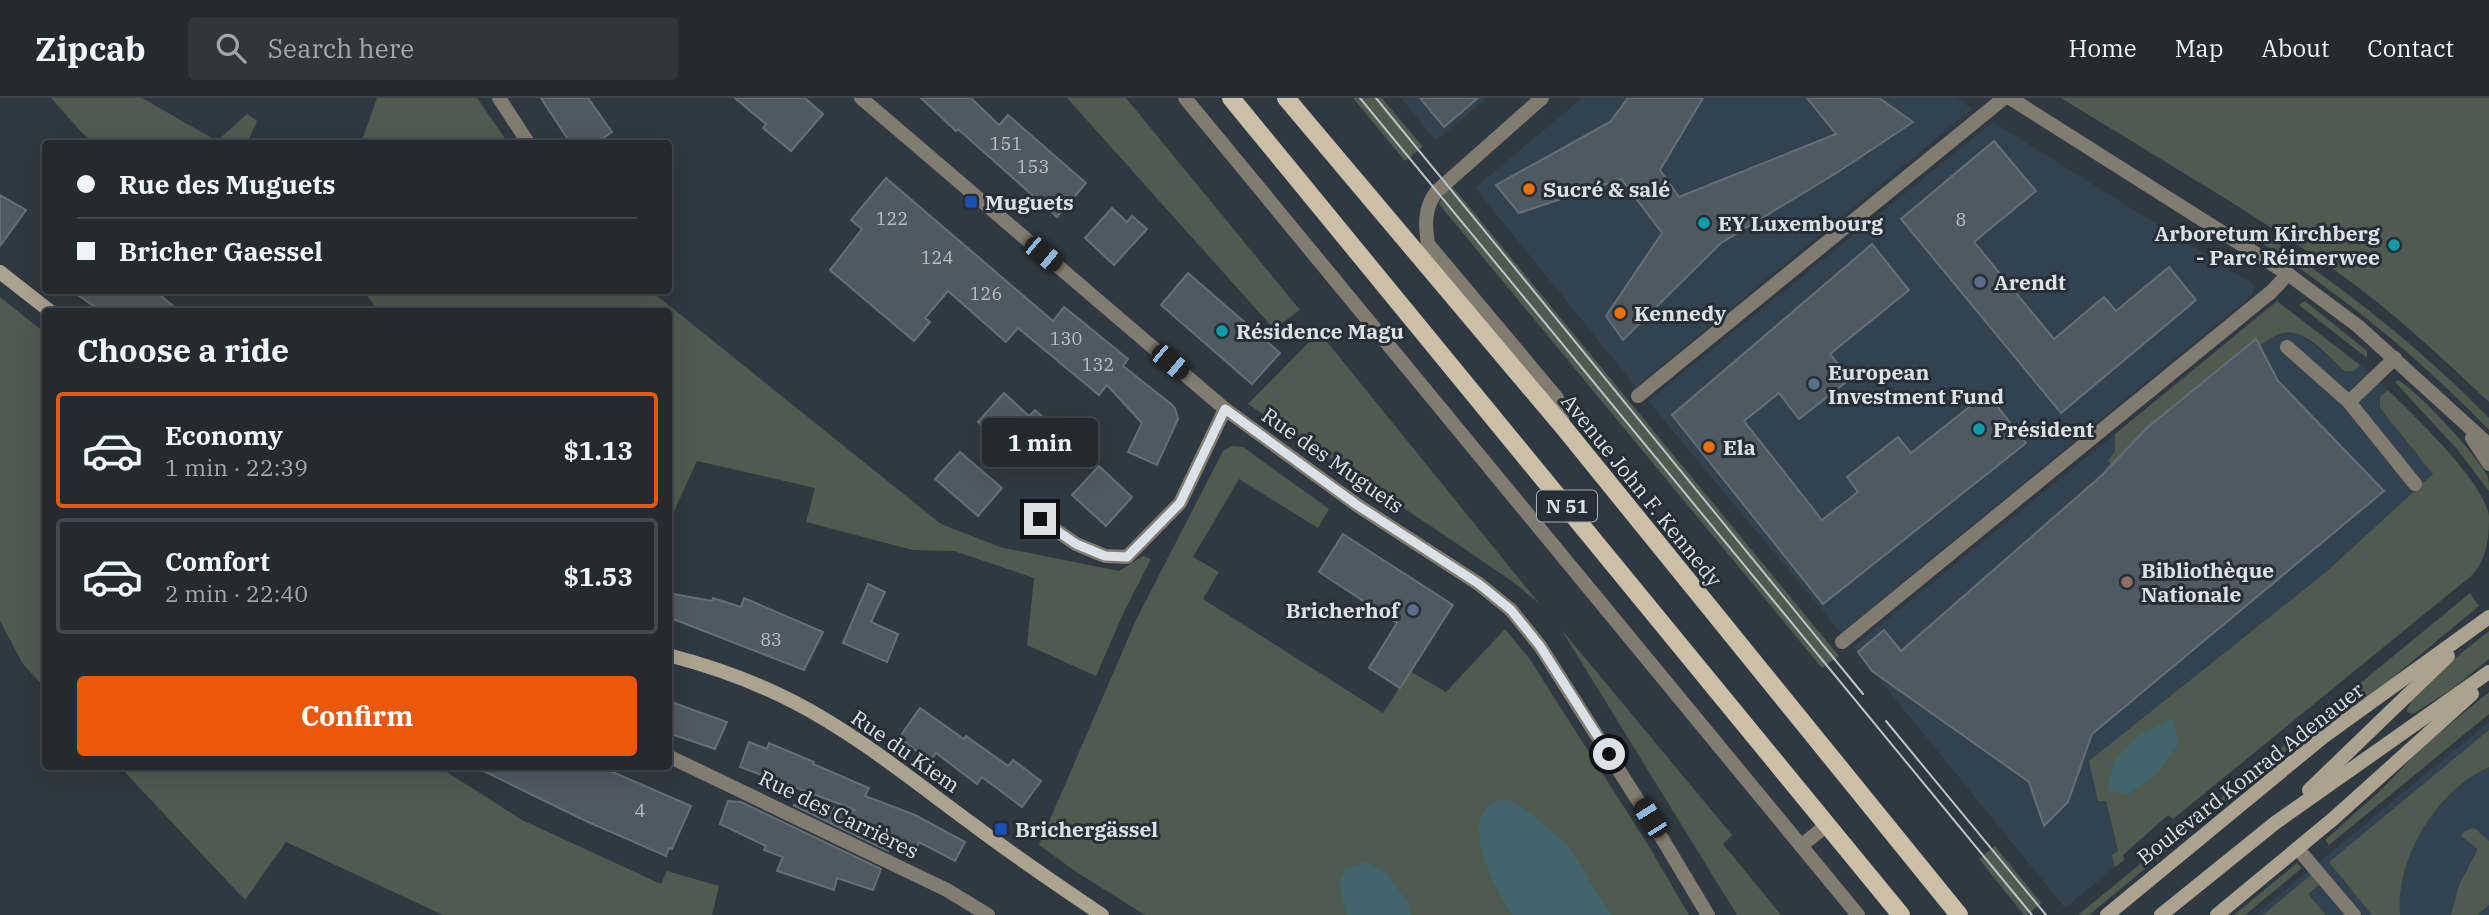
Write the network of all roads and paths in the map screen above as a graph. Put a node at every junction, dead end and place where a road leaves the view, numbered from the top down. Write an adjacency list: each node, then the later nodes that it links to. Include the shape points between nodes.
1 (499, 98): 9 (street)
2 (861, 98): 17 (street, Rue des Muguets)
3 (1185, 98): 32 (street)
4 (1231, 98): 31 (main road, N 51)
5 (1286, 98): 19 (main road, Avenue John F. Kennedy / N 51)
6 (1542, 98): 19 (street, via 1445,183 1429,204 1426,229 1428,244 1557,398)
7 (2004, 98): 15 (street)
8 (2010, 98): 11 (street)
9 (526, 140)
10 (0, 272): 12 (main road)
11 (2288, 274): 14 (street); 25 (street)
12 (46, 308)
13 (2287, 347): 16 (street)
14 (2395, 358): 16 (street); 18 (street)
15 (1637, 396)
16 (2349, 402): 22 (street)
17 (1225, 409): 23 (street, via 1180,503 1127,557 1105,556 1076,544); 36 (street, Rue des Muguets, via 1511,610 1540,646)
18 (2462, 422): 20 (street); 21 (street)
19 (1565, 429): 39 (main road, Avenue John F. Kennedy / N 51)
20 (2489, 445)
21 (2489, 464)
22 (2415, 484)
23 (1040, 519)
24 (2488, 617): 30 (main road); 40 (main road, Boulevard Konrad Adenauer, via 2323,737)
25 (1842, 642)
26 (672, 656): 35 (main road, Rue du Kiem, via 795,702 884,759)
27 (2489, 672): 30 (main road)
28 (2489, 678): 33 (main road)
29 (672, 758): 34 (street, Rue des Carrières, via 947,890)
30 (2275, 823): 41 (main road)
31 (1828, 824): 32 (street); 38 (main road, N 51)
32 (1801, 846): 37 (street)
33 (2298, 849): 42 (main road); 43 (street)
34 (988, 915)
35 (1102, 915)
36 (1708, 915)
37 (1858, 915)
38 (1901, 915)
39 (1959, 915)
40 (2106, 915)
41 (2161, 915)
42 (2217, 915)
43 (2354, 915)

